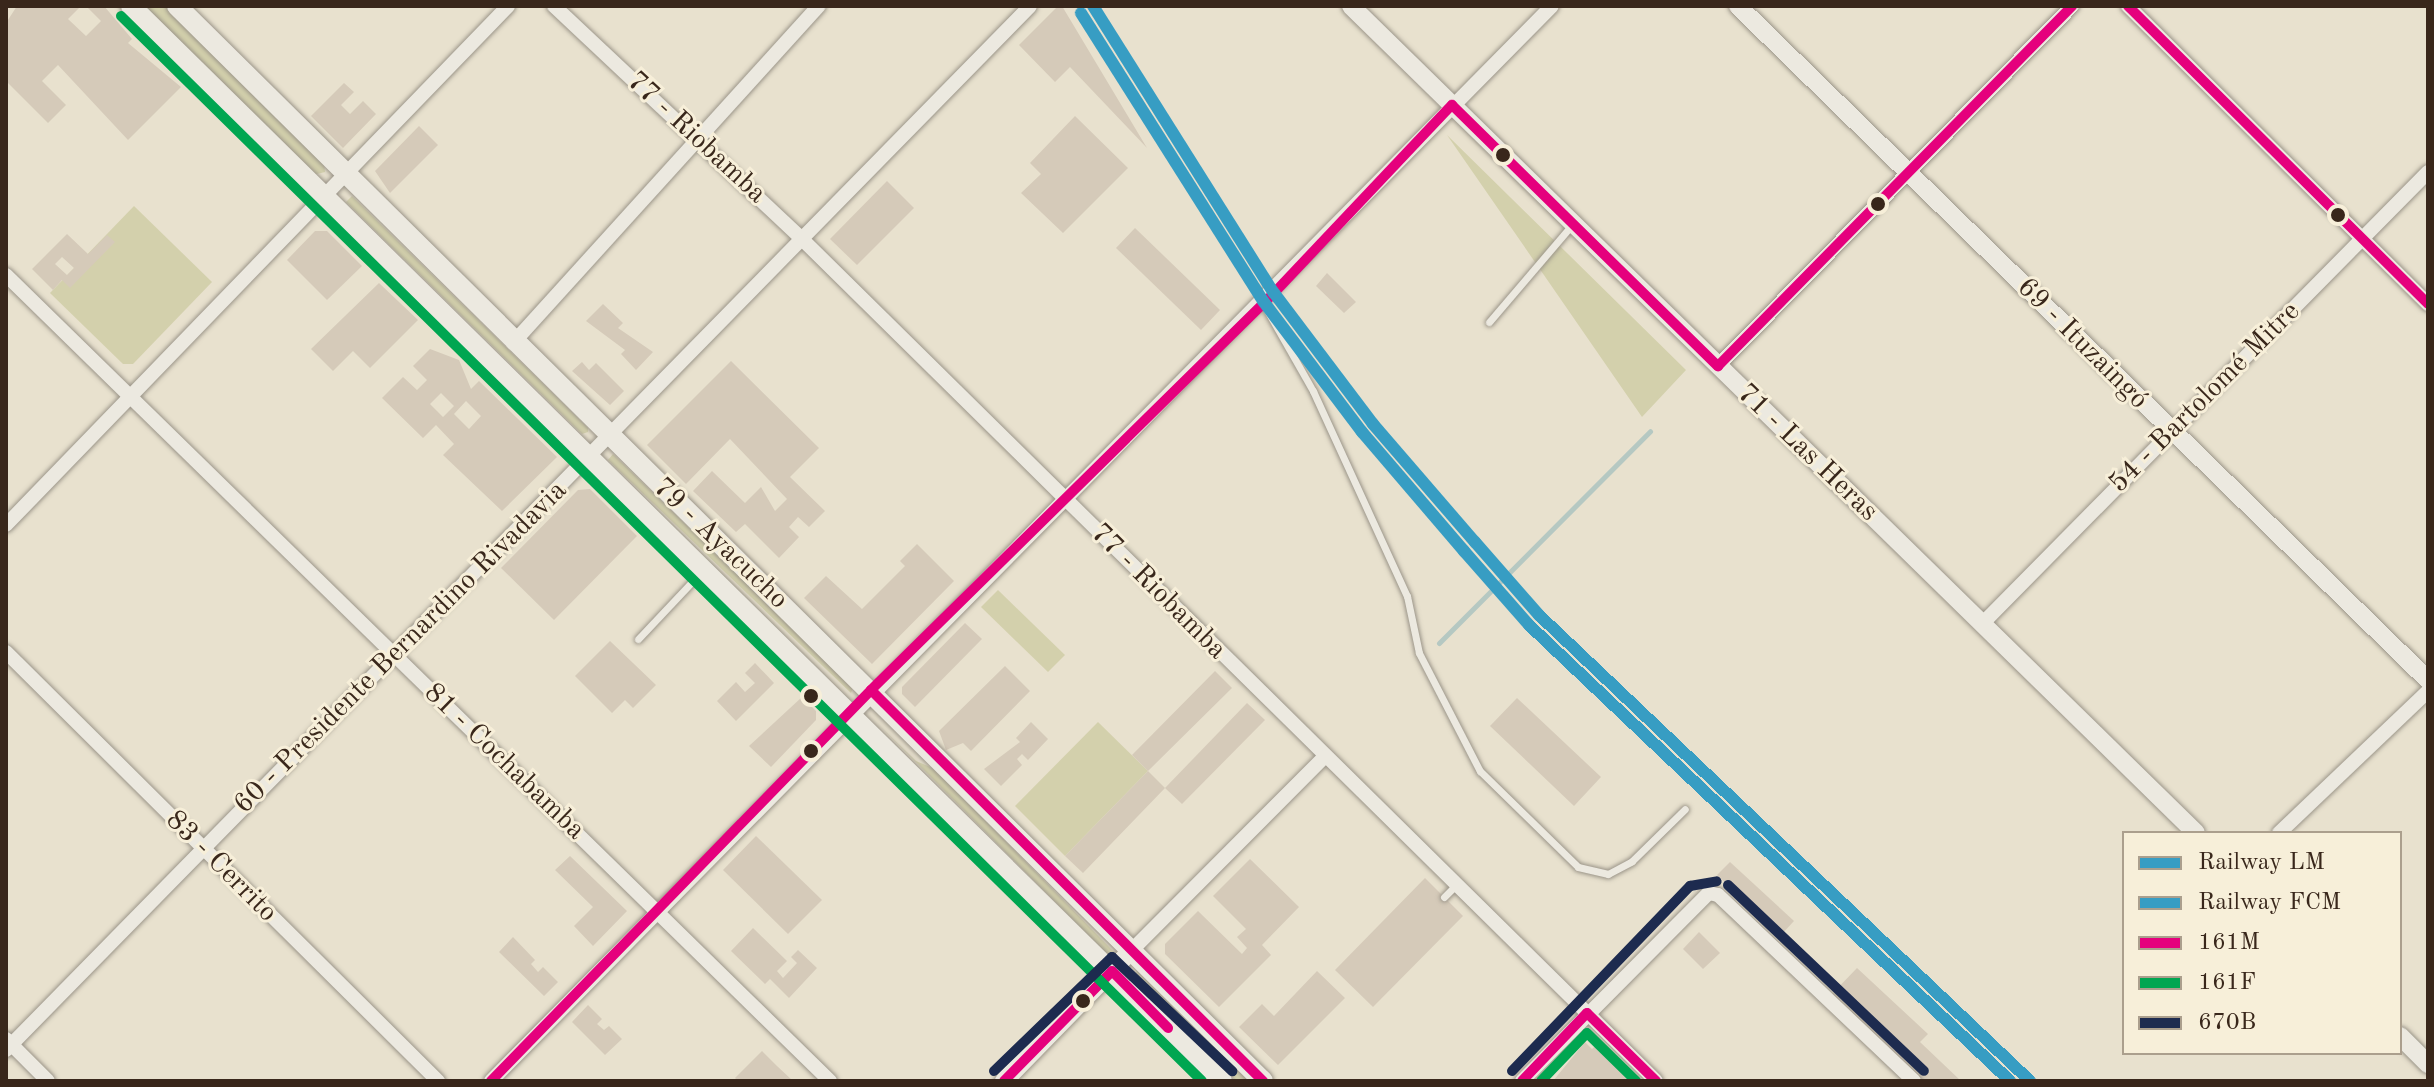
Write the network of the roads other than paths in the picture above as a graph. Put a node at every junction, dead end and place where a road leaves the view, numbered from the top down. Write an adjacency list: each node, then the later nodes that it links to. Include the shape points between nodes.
1 (131, 6): 17 (main road, 79 - Ayacucho)
2 (177, 6): 14 (main road, 79 - Ayacucho)
3 (508, 6): 14 (street)
4 (554, 6): 13 (street, 77 - Riobamba)
5 (819, 6): 13 (street)
6 (1030, 6): 20 (street, 60 - Presidente Bernardino Rivadavia)
7 (1351, 6): 12 (street, 71 - Las Heras)
8 (1552, 6): 12 (street)
9 (1738, 6): 15 (street, 69 - Ituzaingó)
10 (2072, 6): 15 (street)
11 (2128, 6): 19 (street)
12 (1452, 105): 18 (street, 71 - Las Heras); 22 (street)
13 (699, 139): 20 (street, 77 - Riobamba); 25 (street)
14 (344, 172): 17 (street); 25 (main road, 79 - Ayacucho)
15 (1909, 172): 26 (street); 28 (street, 69 - Ituzaingó)
16 (2428, 172): 19 (street, 54 - Bartolomé Mitre)
17 (323, 193): 27 (street); 30 (main road, 79 - Ayacucho)
18 (1573, 224): 24 (lane); 26 (street, 71 - Las Heras)
19 (2361, 239): 23 (street); 28 (street, 54 - Bartolomé Mitre)
20 (804, 241): 29 (street, 60 - Presidente Bernardino Rivadavia); 31 (street, 77 - Riobamba)
21 (6, 275): 27 (street, 81 - Cochabamba)
22 (1263, 303): 31 (street); 43 (lane, via 1313,391 1407,596 1419,653 1480,771 1578,867 1608,874 1632,861)
23 (2428, 304)
24 (1489, 322)
25 (513, 343): 29 (main road, 79 - Ayacucho)
26 (1718, 366): 34 (street, 71 - Las Heras)
27 (129, 396): 32 (street); 37 (street, 81 - Cochabamba)
28 (2171, 432): 34 (street, 54 - Bartolomé Mitre); 38 (street, 69 - Ituzaingó)
29 (609, 437): 30 (street, 60 - Presidente Bernardino Rivadavia); 39 (main road, 79 - Ayacucho)
30 (591, 457): 33 (main road, 79 - Ayacucho); 37 (street, 60 - Presidente Bernardino Rivadavia)
31 (1064, 498): 39 (street); 42 (street, 77 - Riobamba)
32 (6, 525)
33 (705, 569): 35 (lane); 41 (main road, 79 - Ayacucho)
34 (1982, 624): 44 (street, 71 - Las Heras)
35 (638, 639)
36 (6, 652): 46 (street, 83 - Cerrito)
37 (394, 656): 46 (street, 60 - Presidente Bernardino Rivadavia); 49 (street, 81 - Cochabamba)
38 (2428, 680)
39 (871, 690): 41 (street); 50 (main road, 79 - Ayacucho)
40 (2428, 691): 45 (street)
41 (850, 711): 49 (street); 51 (main road, 79 - Ayacucho)
42 (1324, 757): 47 (street, 77 - Riobamba); 50 (street)
43 (1685, 809)
44 (2194, 831)
45 (2281, 831)
46 (203, 849): 54 (street, 60 - Presidente Bernardino Rivadavia); 57 (street, 83 - Cerrito)
47 (1456, 885): 48 (lane); 52 (street, 77 - Riobamba)
48 (1444, 897)
49 (655, 910): 58 (street); 59 (street, 81 - Cochabamba)
50 (1131, 951): 51 (street); 62 (main road, 79 - Ayacucho)
51 (1112, 971): 60 (street); 61 (main road, 79 - Ayacucho)
52 (1587, 1013): 63 (street); 64 (street, 77 - Riobamba); 65 (street, via 1699,897 1718,895)
53 (2402, 1038): 55 (street)
54 (8, 1044): 56 (street)
55 (2428, 1064)
56 (48, 1081)
57 (438, 1081)
58 (491, 1081)
59 (830, 1081)
60 (1004, 1081)
61 (1222, 1081)
62 (1263, 1081)
63 (1522, 1081)
64 (1656, 1081)
65 (1914, 1081)

